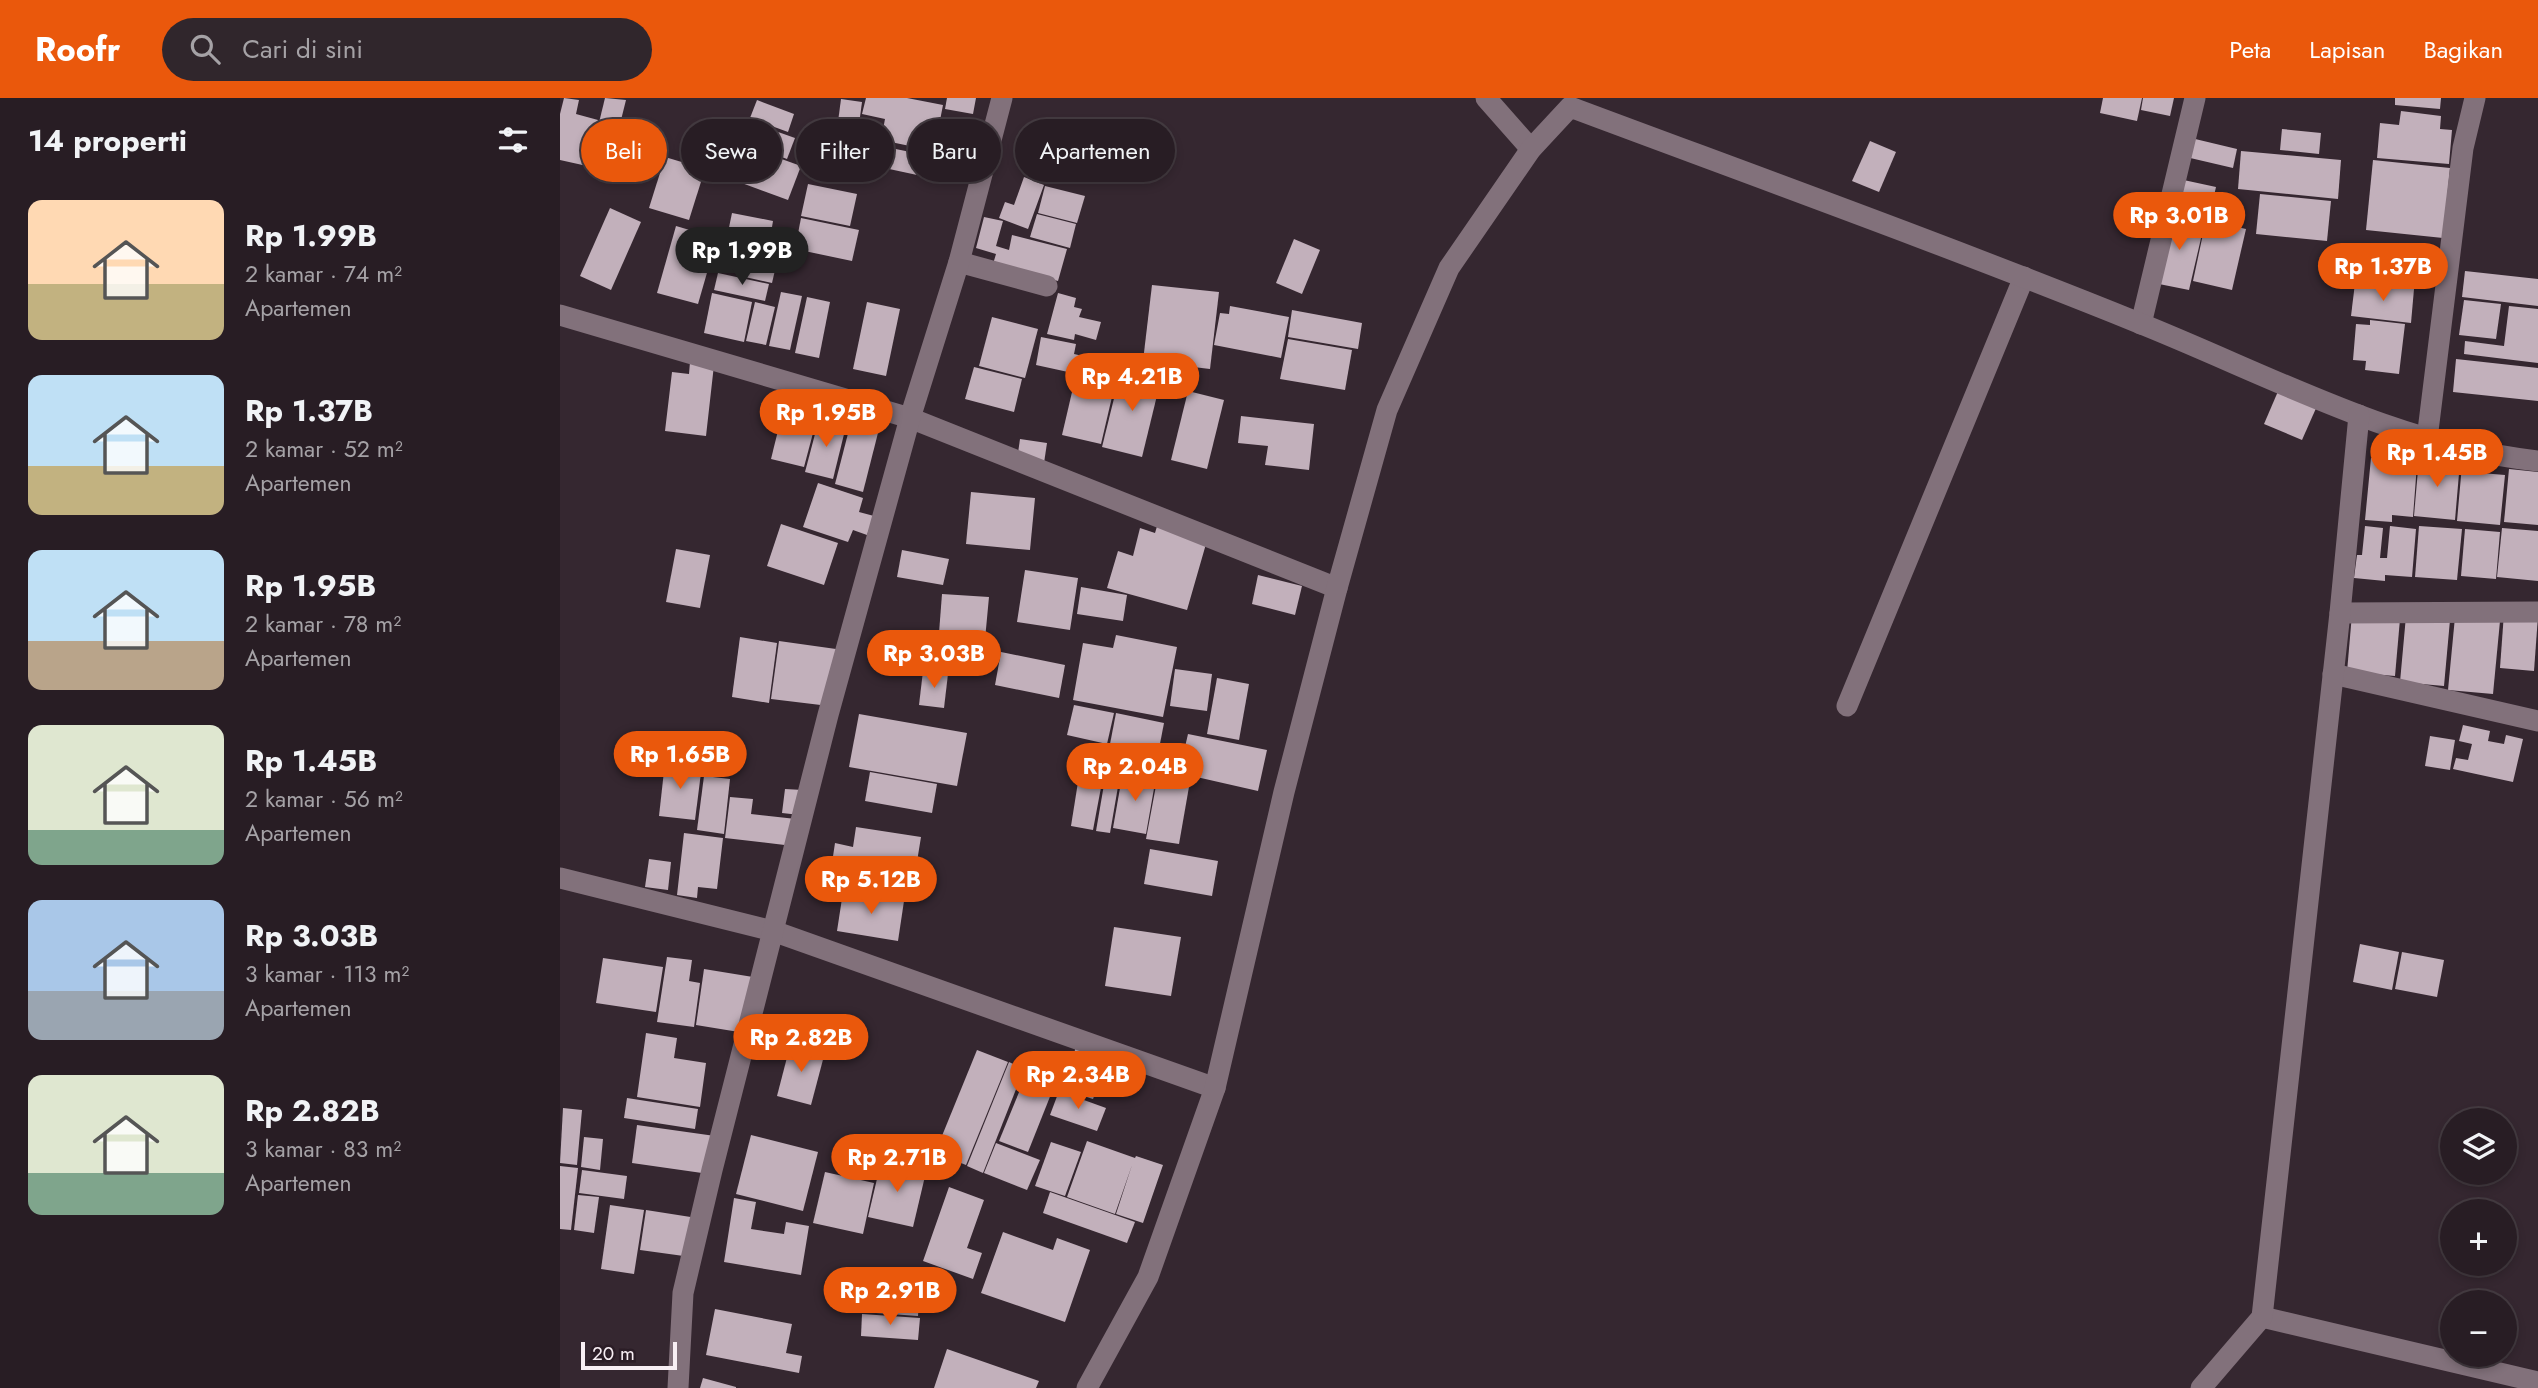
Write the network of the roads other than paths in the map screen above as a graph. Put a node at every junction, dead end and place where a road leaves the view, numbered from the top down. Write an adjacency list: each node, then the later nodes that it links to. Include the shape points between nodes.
1 (1002, 98): 7 (street)
2 (1486, 98): 6 (street)
3 (2195, 98): 11 (street)
4 (2474, 98): 14 (street, via 2463,148)
5 (1572, 103): 6 (street); 8 (street)
6 (1531, 149): 16 (street, via 1449,268 1387,410)
7 (959, 262): 9 (street); 13 (street)
8 (2024, 277): 11 (street); 20 (street)
9 (1047, 286)
10 (560, 315): 13 (street)
11 (2141, 324): 12 (street)
12 (2359, 415): 14 (street); 18 (street)
13 (910, 418): 16 (street); 23 (street)
14 (2427, 439): 15 (street)
15 (2538, 461)
16 (1337, 588): 24 (street)
17 (2538, 612): 18 (street)
18 (2340, 613): 19 (street)
19 (2333, 674): 21 (street); 25 (street)
20 (1847, 706)
21 (2538, 721)
22 (560, 877): 23 (street)
23 (773, 930): 24 (street); 27 (street, via 683,1293)
24 (1215, 1088): 28 (street, via 1149,1278)
25 (2262, 1317): 26 (street); 29 (street)
26 (2538, 1382)
27 (678, 1388)
28 (1087, 1388)
29 (2201, 1388)

